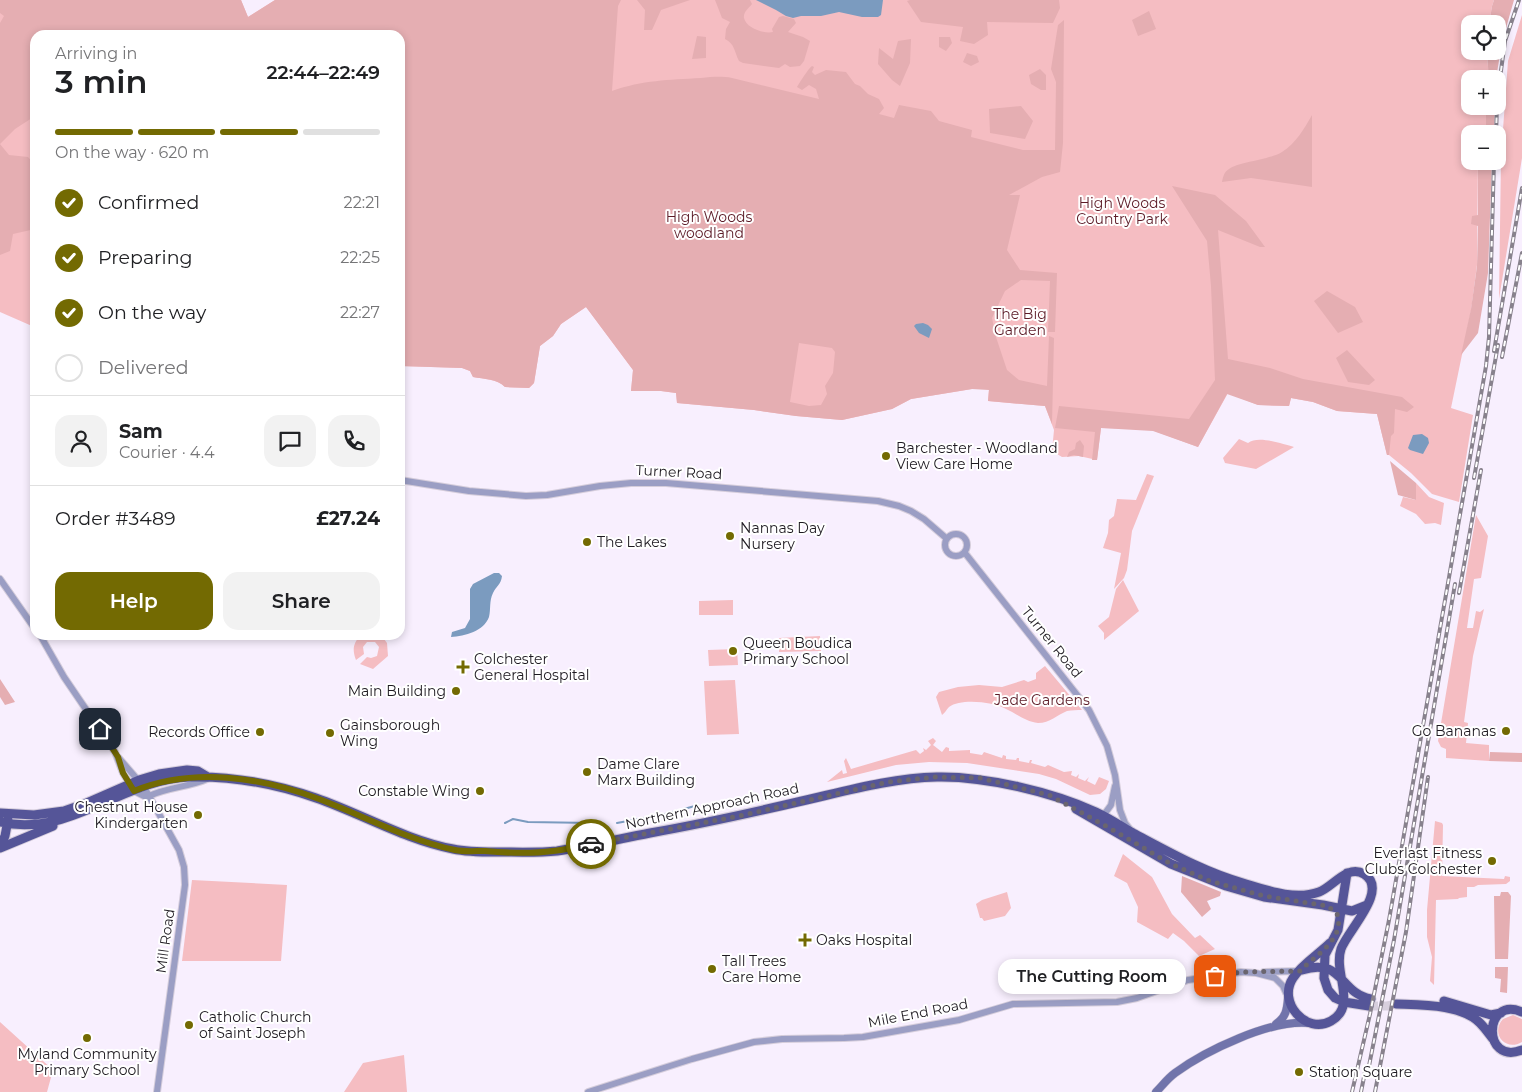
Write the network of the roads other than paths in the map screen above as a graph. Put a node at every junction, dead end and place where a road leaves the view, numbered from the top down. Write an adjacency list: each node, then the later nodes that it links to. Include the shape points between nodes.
1 (405, 481): 2 (street, Turner Road, via 506,496 547,495 637,482 842,497 899,506 924,519)
2 (946, 538): 3 (street, Turner Road, via 946,549 951,555 956,557); 3 (street, Turner Road, via 956,534 963,536 968,544)
3 (965, 553): 8 (street, Turner Road, via 1089,710 1107,746)
4 (0, 579): 5 (street)
5 (30, 622)
6 (43, 640): 9 (street, Mill Road, via 118,757 123,773)
7 (210, 778): 9 (main road, Northern Approach Road, via 188,777); 10 (main road, Northern Approach Road, via 267,783 319,799 428,843 456,850 496,852 553,851 739,816 888,782 935,777 980,778); 11 (street, Northern Approach Road, via 161,790)
8 (1116, 782): 12 (street, Turner Road); 13 (street, Turner Road, via 1111,805)
9 (137, 786): 11 (street); 11 (street, Mill Road); 14 (main road, Northern Approach Road, via 64,811); 15 (main road, Northern Approach Road)
10 (1049, 795): 13 (main road, Northern Approach Road); 16 (main road, Northern Approach Road)
11 (150, 798): 38 (street, Mill Road, via 179,850 185,885)
12 (1120, 810): 16 (street); 17 (street, Turner Road)
13 (1103, 816): 16 (main road)
14 (4, 818): 15 (main road, Northern Approach Road, via 18,826); 18 (main road, Northern Approach Road, via 5,836)
15 (66, 819): 18 (main road, Northern Approach Road)
16 (1110, 824): 17 (main road, Northern Approach Road); 21 (main road, Northern Approach Road, via 1171,864 1226,886 1278,899)
17 (1132, 832): 19 (main road, Northern Approach Road, via 1208,871 1285,894 1317,892)
18 (0, 847)
19 (1347, 873): 20 (main road, via 1359,873 1368,878 1372,889); 22 (main road)
20 (1371, 901): 22 (main road, Northern Approach Road, via 1356,910); 28 (main road, via 1344,943 1338,962)
21 (1328, 906): 22 (main road, Northern Approach Road); 23 (main road, via 1337,914)
22 (1341, 909): 23 (main road)
23 (1339, 921): 24 (main road)
24 (1330, 943): 25 (main road); 26 (main road)
25 (1324, 968): 26 (main road); 28 (main road); 31 (main road, via 1328,990)
26 (1300, 971): 27 (street, Mile End Road); 29 (main road, via 1290,983)
27 (1256, 973): 29 (street, Mile End Road, via 1279,981); 39 (street, Mile End Road, via 1241,972 1188,980 1117,1002 1013,1004 959,1020 863,1037 754,1042 692,1058)
28 (1340, 977): 30 (main road); 31 (main road, via 1344,989)
29 (1288, 998): 34 (main road, via 1294,1012); 35 (main road, via 1284,1018)
30 (1369, 1003): 31 (main road); 31 (main road, via 1352,1009)
31 (1341, 1008): 34 (main road, via 1324,1024)
32 (1522, 1012): 33 (main road)
33 (1501, 1013): 36 (main road, via 1493,1023); 36 (main road, via 1491,1015 1437,1000 1396,1002 1435,1006 1470,1016 1480,1022)
34 (1310, 1023): 35 (main road)
35 (1272, 1027): 40 (main road, via 1221,1046 1176,1073)
36 (1493, 1039): 37 (main road, via 1503,1050)
37 (1522, 1050)
38 (157, 1092)
39 (588, 1092)
40 (1156, 1092)

